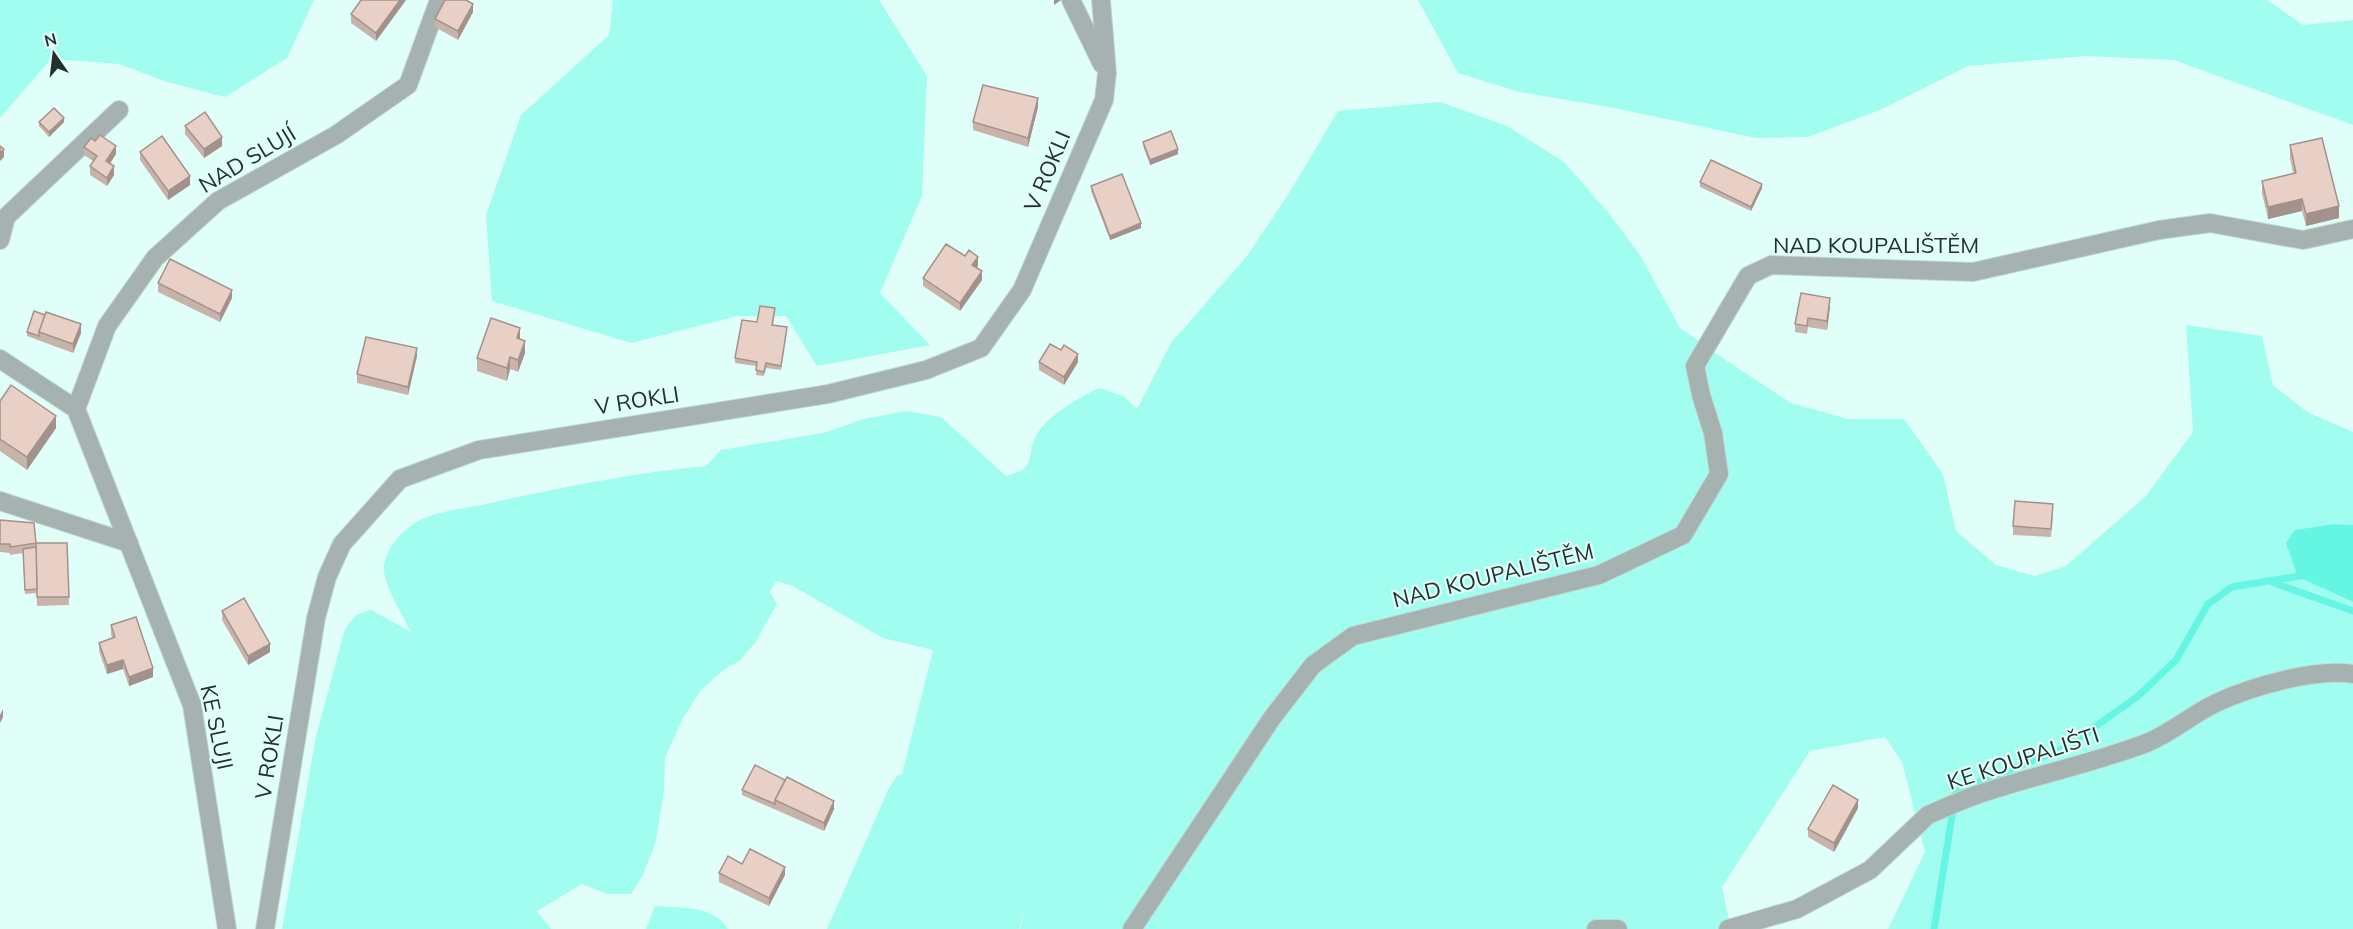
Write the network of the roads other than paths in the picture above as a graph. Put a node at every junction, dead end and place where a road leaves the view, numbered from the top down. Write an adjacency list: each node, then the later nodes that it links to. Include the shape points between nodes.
1 (439, 0): 9 (street, NAD SLUJÍ, via 408,85 336,135 218,201 155,258 107,326)
2 (1071, 0): 4 (street)
3 (1101, 0): 4 (street, V ROKLI)
4 (1107, 73): 14 (street, V ROKLI, via 1104,100 1022,290 981,348 926,370 828,394 479,450 400,479 342,544 327,577 316,618)
5 (119, 110): 7 (street, via 6,217)
6 (2353, 229): 15 (street, NAD KOUPALIŠTĚM, via 2303,240 2210,224 2159,231 1972,272 1771,265 1748,276 1695,366 1713,433 1719,474 1683,535 1599,575 1353,636 1312,665)
7 (0, 240)
8 (0, 359): 9 (street)
9 (76, 409): 11 (street, KE SLUJI)
10 (0, 501): 11 (street)
11 (129, 543): 13 (street, KE SLUJI, via 192,705)
12 (2353, 674): 18 (street, KE KOUPALIŠTI, via 2298,678 2262,687 2216,703 2151,741 1928,815 1870,870 1797,909)
13 (227, 929)
14 (265, 929)
15 (1132, 929)
16 (1596, 929): 17 (street)
17 (1618, 929)
18 (1728, 929)

